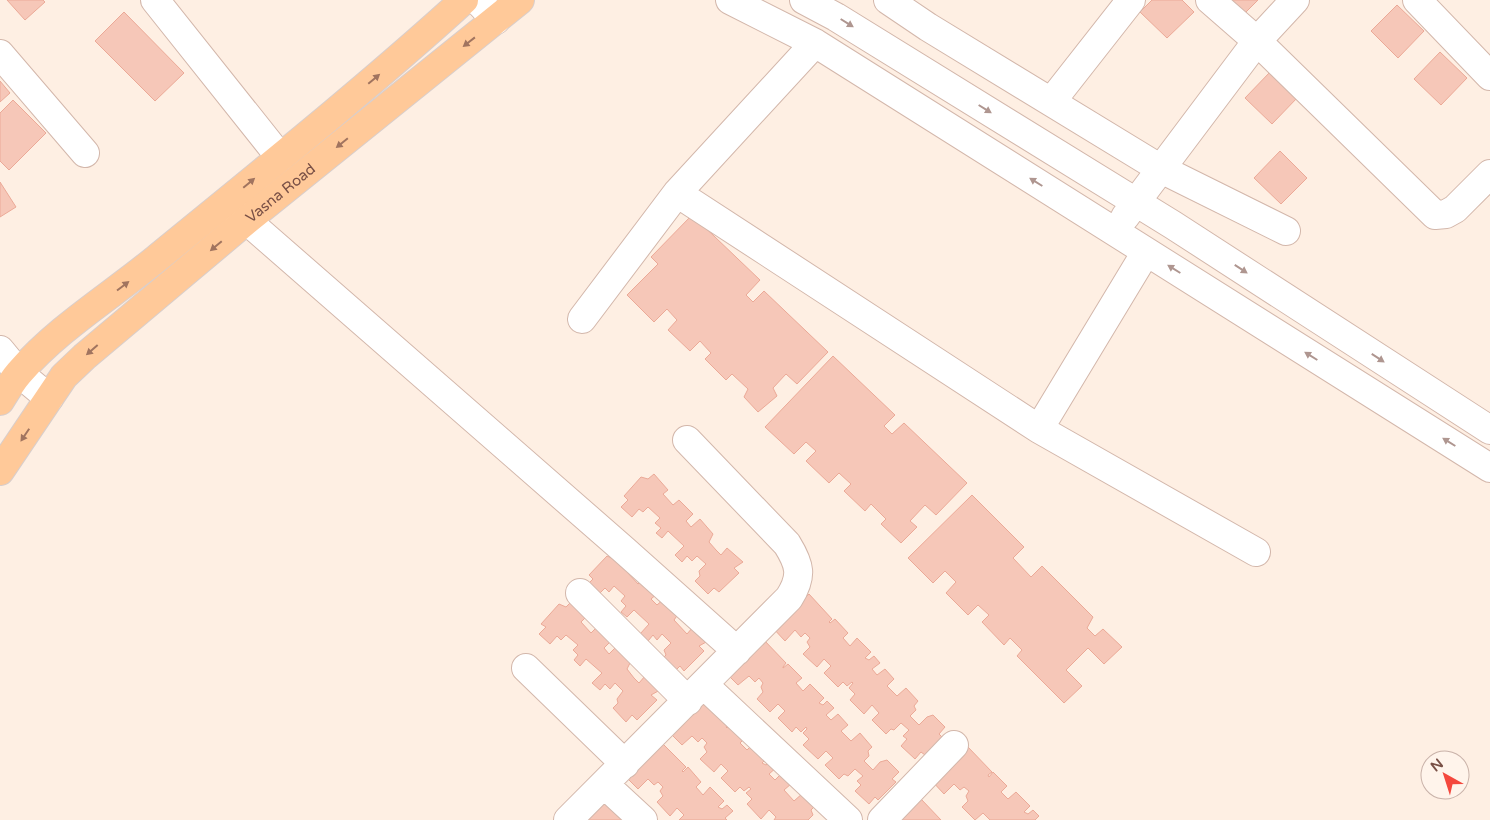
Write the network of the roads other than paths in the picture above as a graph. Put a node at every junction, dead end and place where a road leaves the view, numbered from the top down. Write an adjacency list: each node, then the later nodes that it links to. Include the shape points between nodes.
1 (155, 0): 19 (street)
2 (464, 0): 19 (main road, Vasna Road, one-way to 2, via 405,54)
3 (477, 0): 12 (street)
4 (520, 0): 12 (main road, Vasna Road)
5 (730, 0): 14 (street)
6 (804, 0): 24 (street, one-way to 24)
7 (888, 0): 17 (street)
8 (1131, 0): 17 (street)
9 (1210, 0): 13 (street)
10 (1295, 0): 13 (street)
11 (1417, 0): 16 (street)
12 (496, 20): 25 (main road, Vasna Road, one-way to 25)
13 (1257, 42): 20 (street); 21 (street, via 1435,215 1446,214 1455,208)
14 (815, 43): 22 (street); 27 (street, one-way to 14)
15 (0, 54): 18 (street)
16 (1490, 76)
17 (1051, 102): 20 (street)
18 (85, 153)
19 (280, 157): 23 (main road, Vasna Road, one-way to 19)
20 (1161, 169): 24 (street); 26 (street)
21 (1490, 174)
22 (676, 194): 29 (street); 34 (street)
23 (226, 202): 25 (street); 31 (main road, Vasna Road, one-way to 23, via 54,339)
24 (1136, 202): 27 (street); 35 (street, one-way to 35)
25 (247, 220): 32 (main road, Vasna Road, one-way to 32, via 84,357 64,376); 41 (street)
26 (1286, 231)
27 (1116, 232): 28 (street)
28 (1146, 252): 34 (street); 37 (street, one-way to 28)
29 (582, 319)
30 (0, 350): 31 (street)
31 (19, 373): 32 (street); 33 (main road, Vasna Road)
32 (49, 398): 38 (main road, Vasna Road, one-way to 38)
33 (0, 401)
34 (1038, 429): 39 (street)
35 (1490, 430)
36 (687, 440): 41 (street, via 787,544 796,558 799,573 796,587)
37 (1490, 468)
38 (0, 471)
39 (1256, 552)
40 (580, 593): 43 (street)
41 (737, 651): 43 (street)
42 (526, 668): 45 (street)
43 (696, 693): 45 (street); 49 (street)
44 (954, 745): 50 (street)
45 (625, 764): 46 (street)
46 (604, 784): 47 (street); 48 (street)
47 (568, 820)
48 (643, 820)
49 (848, 820)
50 (882, 820)

